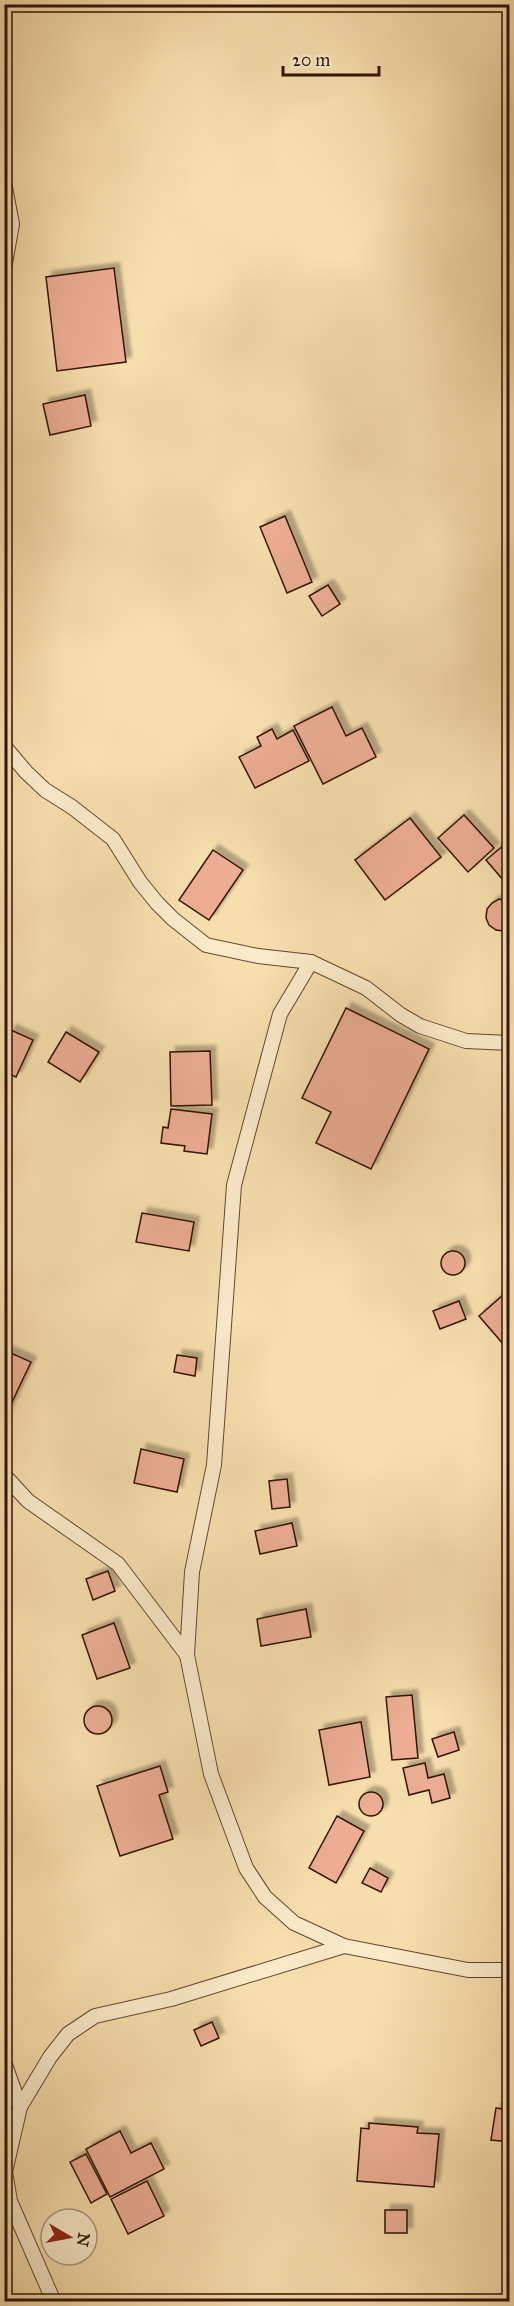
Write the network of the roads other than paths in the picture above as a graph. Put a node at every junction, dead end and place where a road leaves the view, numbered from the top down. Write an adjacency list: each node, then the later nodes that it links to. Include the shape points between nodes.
1 (4, 182): 2 (lane, via 12,224)
2 (4, 269)
3 (4, 746): 4 (lane, via 45,790 113,839 157,903 206,945)
4 (311, 962): 5 (lane, via 366,988 420,1026 466,1041); 7 (lane, via 280,1014 234,1185 214,1465 192,1572)
5 (510, 1043)
6 (4, 1475): 7 (lane, via 41,1512 118,1564)
7 (187, 1655): 8 (lane, via 211,1774 246,1868 265,1897 294,1923)
8 (344, 1946): 9 (lane, via 468,1970); 11 (lane, via 171,1999 95,2016 68,2034)
9 (510, 1970)
10 (4, 2061): 11 (lane)
11 (20, 2107): 12 (lane, via 5,2172 10,2201)
12 (54, 2301)

